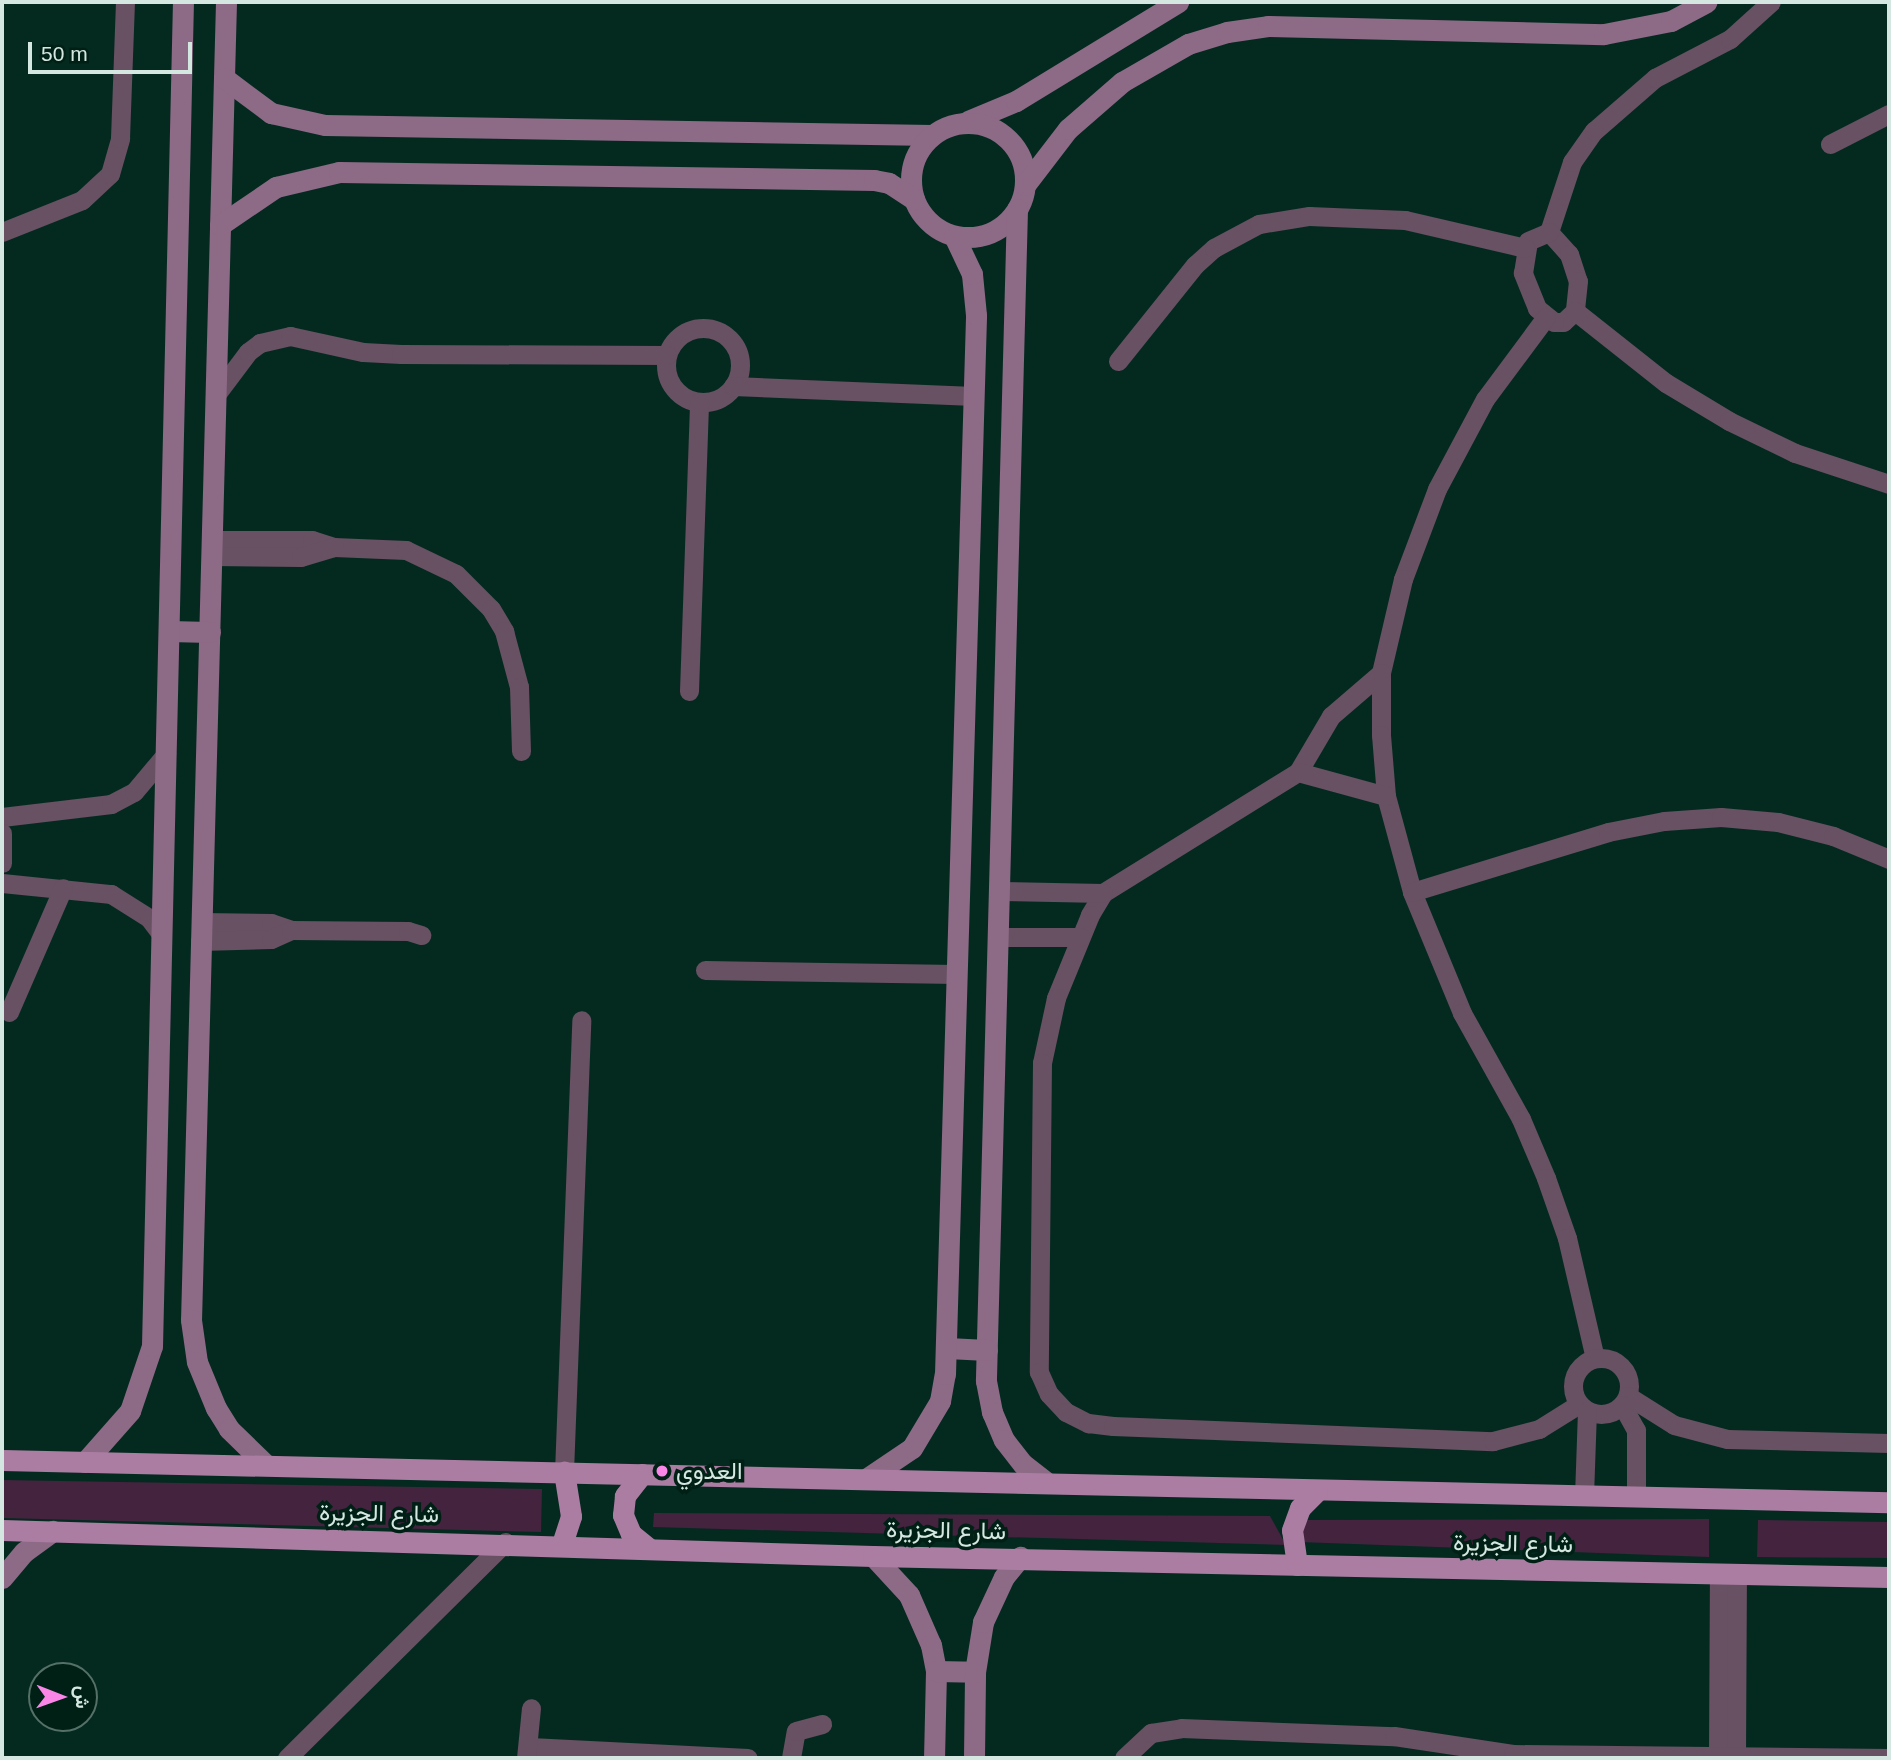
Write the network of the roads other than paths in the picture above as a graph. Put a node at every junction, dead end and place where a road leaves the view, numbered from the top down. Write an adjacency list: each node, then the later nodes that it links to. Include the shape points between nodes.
1 (125, 2): 16 (street, via 120,138 110,174 82,200)
2 (183, 2): 30 (street)
3 (226, 2): 7 (street)
4 (1178, 2): 9 (street, via 1016,102)
5 (1706, 2): 12 (street, via 1671,21 1604,34 1268,26 1227,32 1188,44 1122,82 1068,128)
6 (1771, 2): 17 (street, via 1730,39 1655,78 1594,131 1567,173)
7 (224, 78): 10 (street, via 271,113 325,125); 15 (street)
8 (1889, 114): 11 (street)
9 (964, 122): 10 (street); 12 (street, via 984,124 1002,133 1019,157)
10 (932, 135): 13 (street, via 913,164)
11 (1830, 144)
12 (1025, 186): 14 (street)
13 (914, 199): 15 (street, via 896,186 874,180 339,172 276,187); 18 (street, via 929,222)
14 (1017, 209): 18 (street, via 1009,221 983,236); 44 (street)
15 (220, 225): 25 (street)
16 (2, 232)
17 (1549, 232): 19 (street, via 1534,235); 20 (street, via 1575,267)
18 (954, 236): 26 (street, via 976,294)
19 (1525, 248): 21 (street, via 1525,286); 23 (street, via 1405,220 1309,216 1259,224 1214,248 1195,265)
20 (1575, 311): 21 (street, via 1563,322); 28 (street, via 1666,383 1729,421 1795,453)
21 (1546, 317): 32 (street, via 1485,399 1437,489 1403,579)
22 (667, 355): 24 (street, via 688,331 719,332 739,356); 25 (street, via 401,354 351,350 290,336 261,343 248,352); 27 (street, via 670,382 682,396)
23 (1118, 361)
24 (733, 386): 26 (street); 27 (street, via 724,396)
25 (215, 396): 29 (street)
26 (974, 396): 53 (street)
27 (699, 402): 33 (street)
28 (1889, 484)
29 (212, 548): 31 (street); 34 (street, via 302,556 334,547 406,550 444,566 475,590 504,631 519,687)
30 (169, 631): 31 (street); 35 (street)
31 (210, 632): 47 (street)
32 (1381, 673): 36 (street, via 1331,716); 37 (street)
33 (689, 691)
34 (521, 751)
35 (166, 754): 38 (street, via 134,792 111,804); 48 (street)
36 (1298, 772): 37 (street); 46 (street)
37 (1386, 796): 45 (street)
38 (2, 817)
39 (2, 832): 41 (street)
40 (1889, 859): 45 (street, via 1833,836 1777,822 1721,817 1664,821 1608,832)
41 (2, 863)
42 (2, 883): 43 (street)
43 (63, 888): 48 (street, via 111,894 131,904); 54 (street)
44 (999, 891): 46 (street); 50 (street)
45 (1412, 892): 60 (street, via 1462,1013 1521,1119 1546,1178 1567,1238)
46 (1103, 893): 51 (street)
47 (201, 931): 49 (street, via 271,939 290,930 408,931); 57 (street)
48 (162, 935): 56 (street)
49 (421, 935)
50 (998, 937): 51 (street); 59 (street)
51 (1080, 937): 62 (street, via 1048,1030 1039,1096 1039,1372 1049,1394 1066,1412 1088,1423 1113,1426 1493,1441 1539,1429)
52 (705, 970): 53 (street)
53 (957, 974): 58 (street)
54 (9, 1012)
55 (581, 1020): 67 (street)
56 (153, 1319): 57 (street); 65 (street, via 152,1346 140,1390 117,1430)
57 (191, 1320): 66 (street, via 197,1362 216,1408)
58 (947, 1348): 59 (street); 69 (street, via 940,1401 928,1426 891,1466)
59 (987, 1350): 70 (street, via 986,1381 1000,1430 1023,1464)
60 (1595, 1358): 61 (street, via 1623,1367 1630,1386); 62 (street, via 1576,1371 1572,1382)
61 (1625, 1401): 62 (street, via 1599,1415); 63 (street, via 1674,1425 1714,1437); 73 (street, via 1636,1430)
62 (1583, 1408): 72 (street)
63 (1889, 1443)
64 (2, 1460): 65 (main road, شارع الجزيرة)
65 (85, 1462): 66 (main road, شارع الجزيرة)
66 (265, 1464): 67 (main road, شارع الجزيرة)
67 (564, 1472): 68 (main road, شارع الجزيرة); 78 (main road, via 571,1516)
68 (642, 1474): 69 (main road, شارع الجزيرة); 79 (main road, via 629,1487 623,1515 631,1534)
69 (866, 1479): 70 (main road, شارع الجزيرة)
70 (1046, 1483): 71 (main road, شارع الجزيرة)
71 (1317, 1491): 72 (main road, شارع الجزيرة); 82 (main road, via 1300,1508 1292,1530)
72 (1584, 1496): 73 (main road, شارع الجزيرة)
73 (1636, 1497): 74 (main road, شارع الجزيرة)
74 (1889, 1502)
75 (2, 1530): 76 (main road, شارع الجزيرة)
76 (53, 1531): 77 (main road, شارع الجزيرة); 85 (street, via 24,1552)
77 (505, 1542): 78 (main road, شارع الجزيرة); 93 (street)
78 (562, 1544): 79 (main road, شارع الجزيرة)
79 (647, 1547): 80 (main road, شارع الجزيرة)
80 (873, 1556): 81 (main road, شارع الجزيرة); 86 (street, via 916,1607)
81 (1020, 1557): 82 (main road, شارع الجزيرة); 87 (street, via 991,1599)
82 (1297, 1564): 83 (main road, شارع الجزيرة)
83 (1728, 1574): 84 (main road, شارع الجزيرة); 92 (street)
84 (1889, 1577)
85 (2, 1578)
86 (936, 1671): 87 (street); 96 (street)
87 (975, 1672): 97 (street)
88 (531, 1709): 90 (street)
89 (822, 1724): 95 (street, via 796,1731)
90 (528, 1753): 94 (street)
91 (1512, 1756): 92 (street); 98 (street, via 1394,1736 1181,1728 1151,1733)
92 (1727, 1756): 99 (street)
93 (287, 1758)
94 (748, 1758)
95 (791, 1758)
96 (934, 1758)
97 (974, 1758)
98 (1124, 1758)
99 (1889, 1758)

